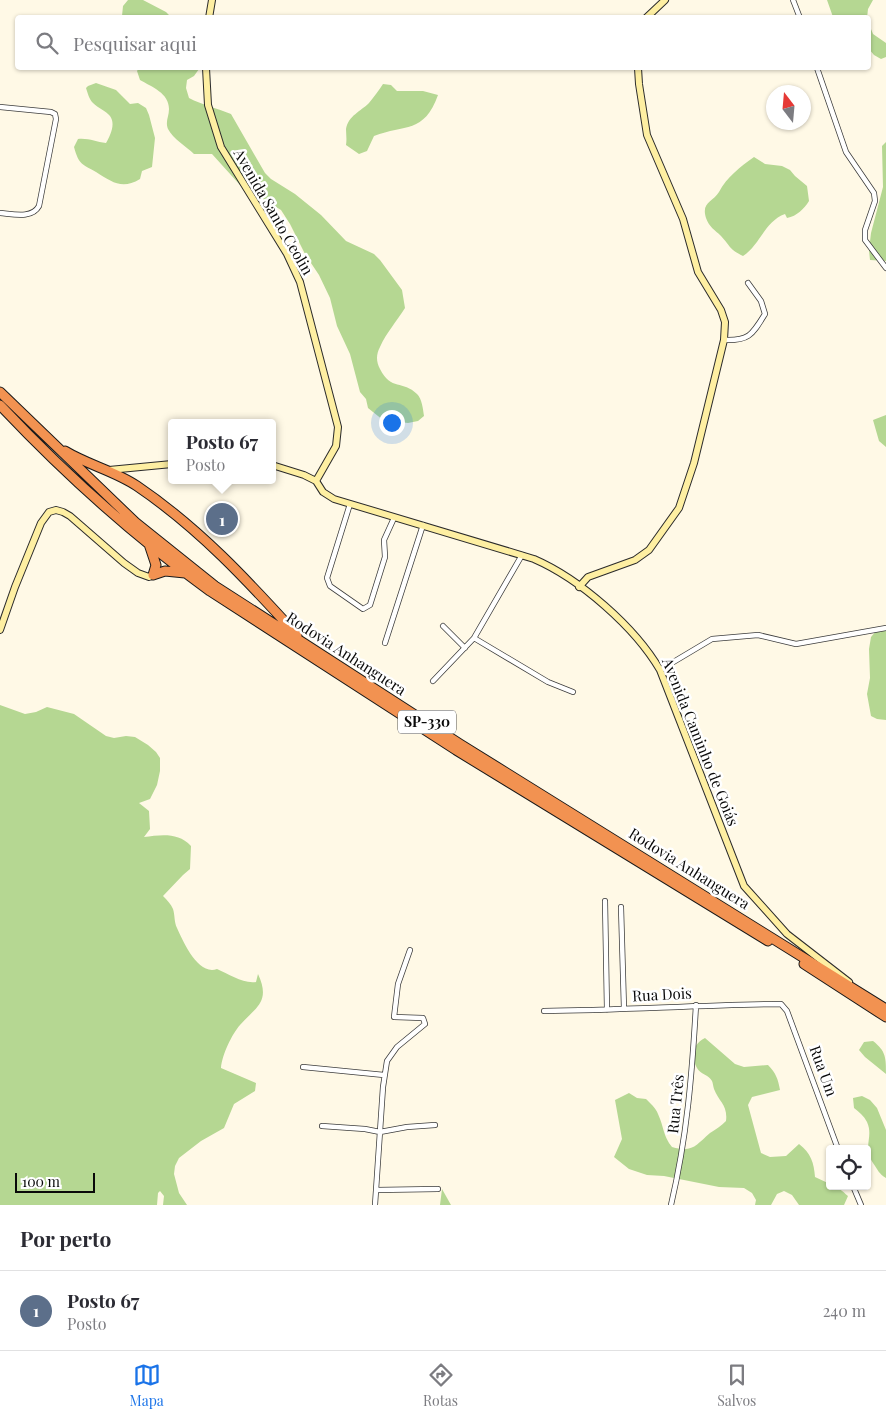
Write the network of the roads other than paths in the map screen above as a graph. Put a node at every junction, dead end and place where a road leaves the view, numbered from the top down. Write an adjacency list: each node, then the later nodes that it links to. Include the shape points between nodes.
1 (212, 0): 4 (street)
2 (665, 0): 5 (street)
3 (793, 0): 6 (street)
4 (210, 15)
5 (649, 15)
6 (799, 15)
7 (206, 70): 21 (street, Avenida Santo Ceolin, via 208,105 221,147 288,257 309,311 338,427 336,446)
8 (638, 70): 14 (street, via 647,135 683,219 698,272 721,310 725,322)
9 (818, 70): 12 (street, via 846,152 874,193 875,202 865,230 865,240)
10 (0, 107): 11 (street, via 51,112 56,120 39,206 30,214)
11 (0, 213)
12 (886, 268)
13 (748, 283): 14 (street, via 761,301 765,314 756,329 744,339)
14 (724, 340): 29 (street, via 694,463 679,508 649,550 635,560 588,577)
15 (0, 392): 17 (highway, Rodovia Anhanguera / SP-330)
16 (0, 405): 25 (highway, Rodovia Anhanguera / SP-330, via 36,444)
17 (48, 439): 20 (highway, via 76,458); 35 (highway, Rodovia Anhanguera / SP-330, via 134,522 215,586)
18 (168, 464): 20 (street)
19 (276, 466): 21 (street, Avenida Caminho de Goiás)
20 (104, 470): 35 (highway, via 137,486 210,544)
21 (316, 481): 22 (street, Avenida Caminho de Goiás, via 323,492)
22 (350, 504): 23 (street, Avenida Caminho de Goiás); 23 (street, via 327,582 364,609 370,605 385,557 384,540)
23 (394, 518): 24 (street, Avenida Caminho de Goiás)
24 (423, 526): 26 (street, Avenida Caminho de Goiás); 34 (street)
25 (149, 544): 27 (highway, Rodovia Anhanguera / SP-330); 28 (highway, via 156,564)
26 (522, 555): 29 (street, Avenida Caminho de Goiás, via 544,563); 33 (street)
27 (185, 573): 28 (highway, via 165,571); 50 (highway, Rodovia Anhanguera / SP-330, via 456,750)
28 (153, 575): 32 (street, via 149,577 138,573 70,516 56,510 50,512 38,532)
29 (579, 587): 37 (street, Avenida Caminho de Goiás, via 631,630)
30 (443, 626): 36 (street)
31 (886, 628): 37 (street, via 796,644 758,635 712,639)
32 (0, 630)
33 (474, 638): 36 (street); 39 (street, via 548,682)
34 (385, 643)
35 (306, 644): 43 (highway, Rodovia Anhanguera / SP-330, via 460,744)
36 (465, 648): 38 (street)
37 (660, 670): 43 (street, Avenida Caminho de Goiás, via 744,886 787,934)
38 (434, 681)
39 (573, 692)
40 (605, 901): 48 (street)
41 (621, 907): 46 (street)
42 (410, 950): 52 (street, via 398,984 394,1017 423,1018 424,1024 397,1046 387,1061)
43 (874, 1001): 47 (highway, Rodovia Anhanguera / SP-330)
44 (781, 1004): 45 (street, Rua Dois); 56 (street, Rua Um, via 788,1011)
45 (696, 1006): 46 (street, Rua Dois); 61 (street, Rua Três, via 690,1096)
46 (624, 1009): 48 (street, Rua Dois)
47 (886, 1009)
48 (607, 1010): 49 (street, Rua Dois)
49 (544, 1011)
50 (886, 1017)
51 (303, 1067): 52 (street)
52 (384, 1076): 55 (street)
53 (435, 1125): 55 (street)
54 (322, 1126): 55 (street)
55 (380, 1132): 58 (street)
56 (837, 1145)
57 (438, 1189): 58 (street)
58 (376, 1190): 60 (street)
59 (855, 1190): 62 (street)
60 (375, 1205)
61 (671, 1205)
62 (861, 1205)

